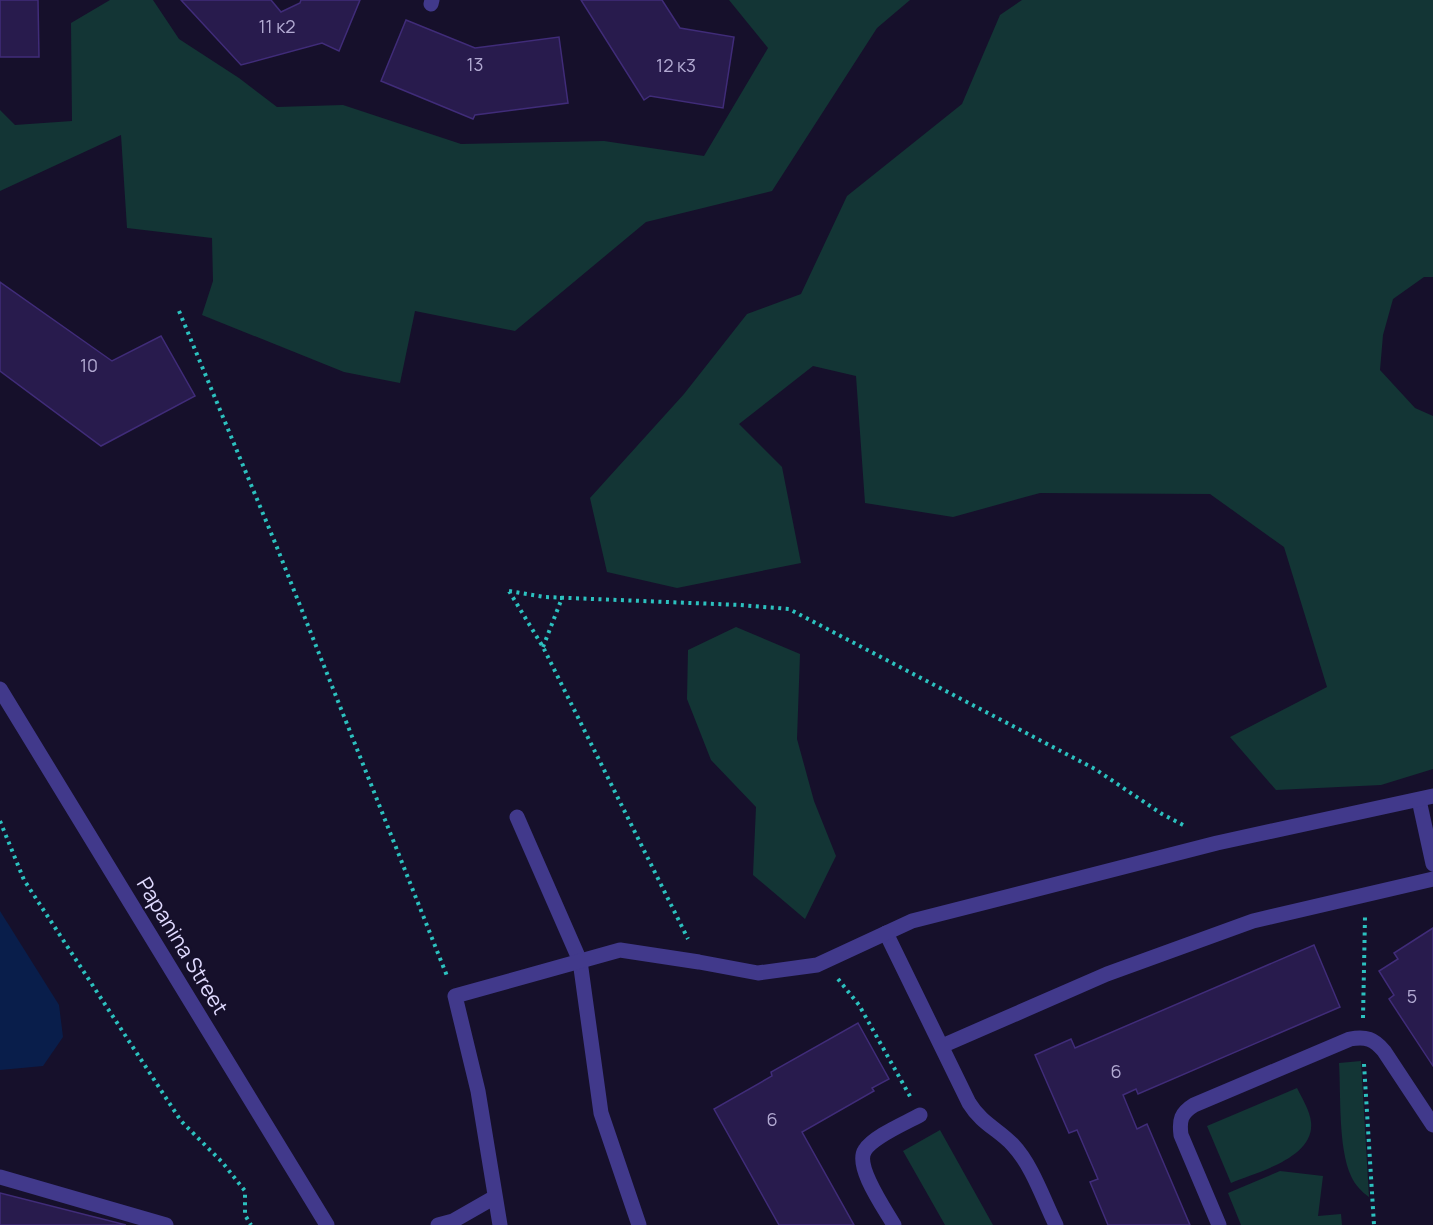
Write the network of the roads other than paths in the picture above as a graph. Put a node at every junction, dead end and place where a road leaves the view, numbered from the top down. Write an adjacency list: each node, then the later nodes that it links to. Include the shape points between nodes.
1 (0, 689): 14 (street, Papanina Street)
2 (1426, 798): 4 (street); 6 (street, via 1217,843 912,921)
3 (517, 817): 7 (street)
4 (1433, 864)
5 (1433, 879): 8 (street, via 1253,921 1107,974)
6 (886, 933): 7 (street, via 817,965 758,973 620,950); 8 (street)
7 (580, 961): 12 (street, via 455,996 478,1091); 17 (street, via 601,1113)
8 (942, 1046): 19 (street, via 978,1117 1015,1146)
9 (920, 1115): 18 (street, via 863,1151 864,1172)
10 (1433, 1125): 20 (street, via 1384,1051 1363,1036 1194,1105 1179,1122 1181,1135)
11 (0, 1177): 13 (street)
12 (495, 1197): 15 (street, via 453,1221); 16 (street)
13 (166, 1225)
14 (327, 1225)
15 (438, 1225)
16 (500, 1225)
17 (639, 1225)
18 (894, 1225)
19 (1056, 1225)
20 (1219, 1225)

